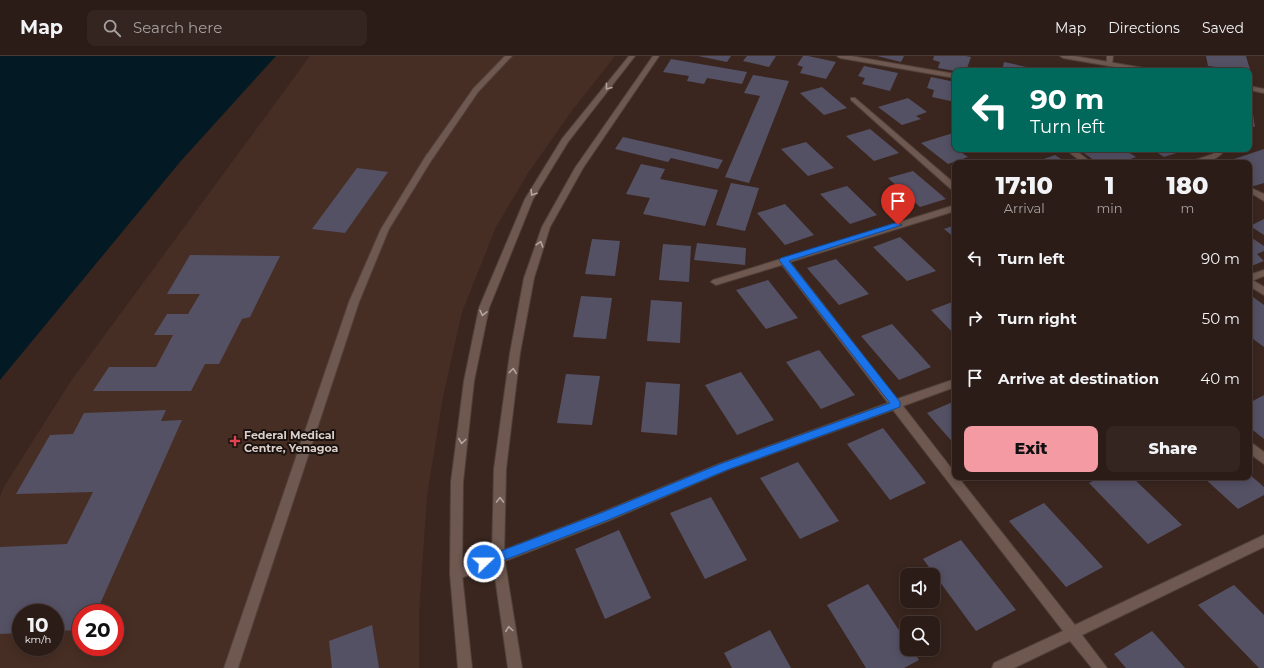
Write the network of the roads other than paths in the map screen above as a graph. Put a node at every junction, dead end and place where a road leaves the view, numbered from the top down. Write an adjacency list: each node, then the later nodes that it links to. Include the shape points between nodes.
1 (509, 56): 37 (street, via 494,67 476,89 385,228 354,302)
2 (632, 56): 35 (street, one-way to 35, via 565,141 530,199 504,254 484,308 469,381 457,482)
3 (656, 56): 34 (street, one-way to 3, via 500,469 515,353 529,278 546,227 579,168)
4 (840, 56): 9 (street)
5 (1063, 56): 7 (street)
6 (1110, 56): 7 (street)
7 (1110, 64): 8 (street)
8 (1124, 68)
9 (952, 75)
10 (1252, 89): 11 (street)
11 (1264, 91)
12 (853, 99): 17 (street)
13 (1073, 152): 15 (street)
14 (1219, 152): 16 (street)
15 (1084, 160)
16 (1208, 160)
17 (952, 185)
18 (1252, 191): 19 (street)
19 (1264, 198)
20 (952, 209): 21 (street)
21 (783, 260): 24 (street); 28 (street)
22 (1264, 273): 23 (street)
23 (1252, 279)
24 (716, 282)
25 (1252, 282): 26 (street)
26 (1264, 292)
27 (952, 384): 28 (street)
28 (897, 404): 31 (street); 34 (street, via 723,467 604,517)
29 (1252, 449): 30 (street)
30 (1264, 459)
31 (952, 475)
32 (956, 480): 36 (street)
33 (1264, 541): 36 (street)
34 (498, 556): 35 (street); 39 (street, one-way to 34)
35 (456, 574): 38 (street)
36 (1073, 632): 40 (street); 41 (street)
37 (231, 668)
38 (465, 668)
39 (515, 668)
40 (999, 668)
41 (1100, 668)

